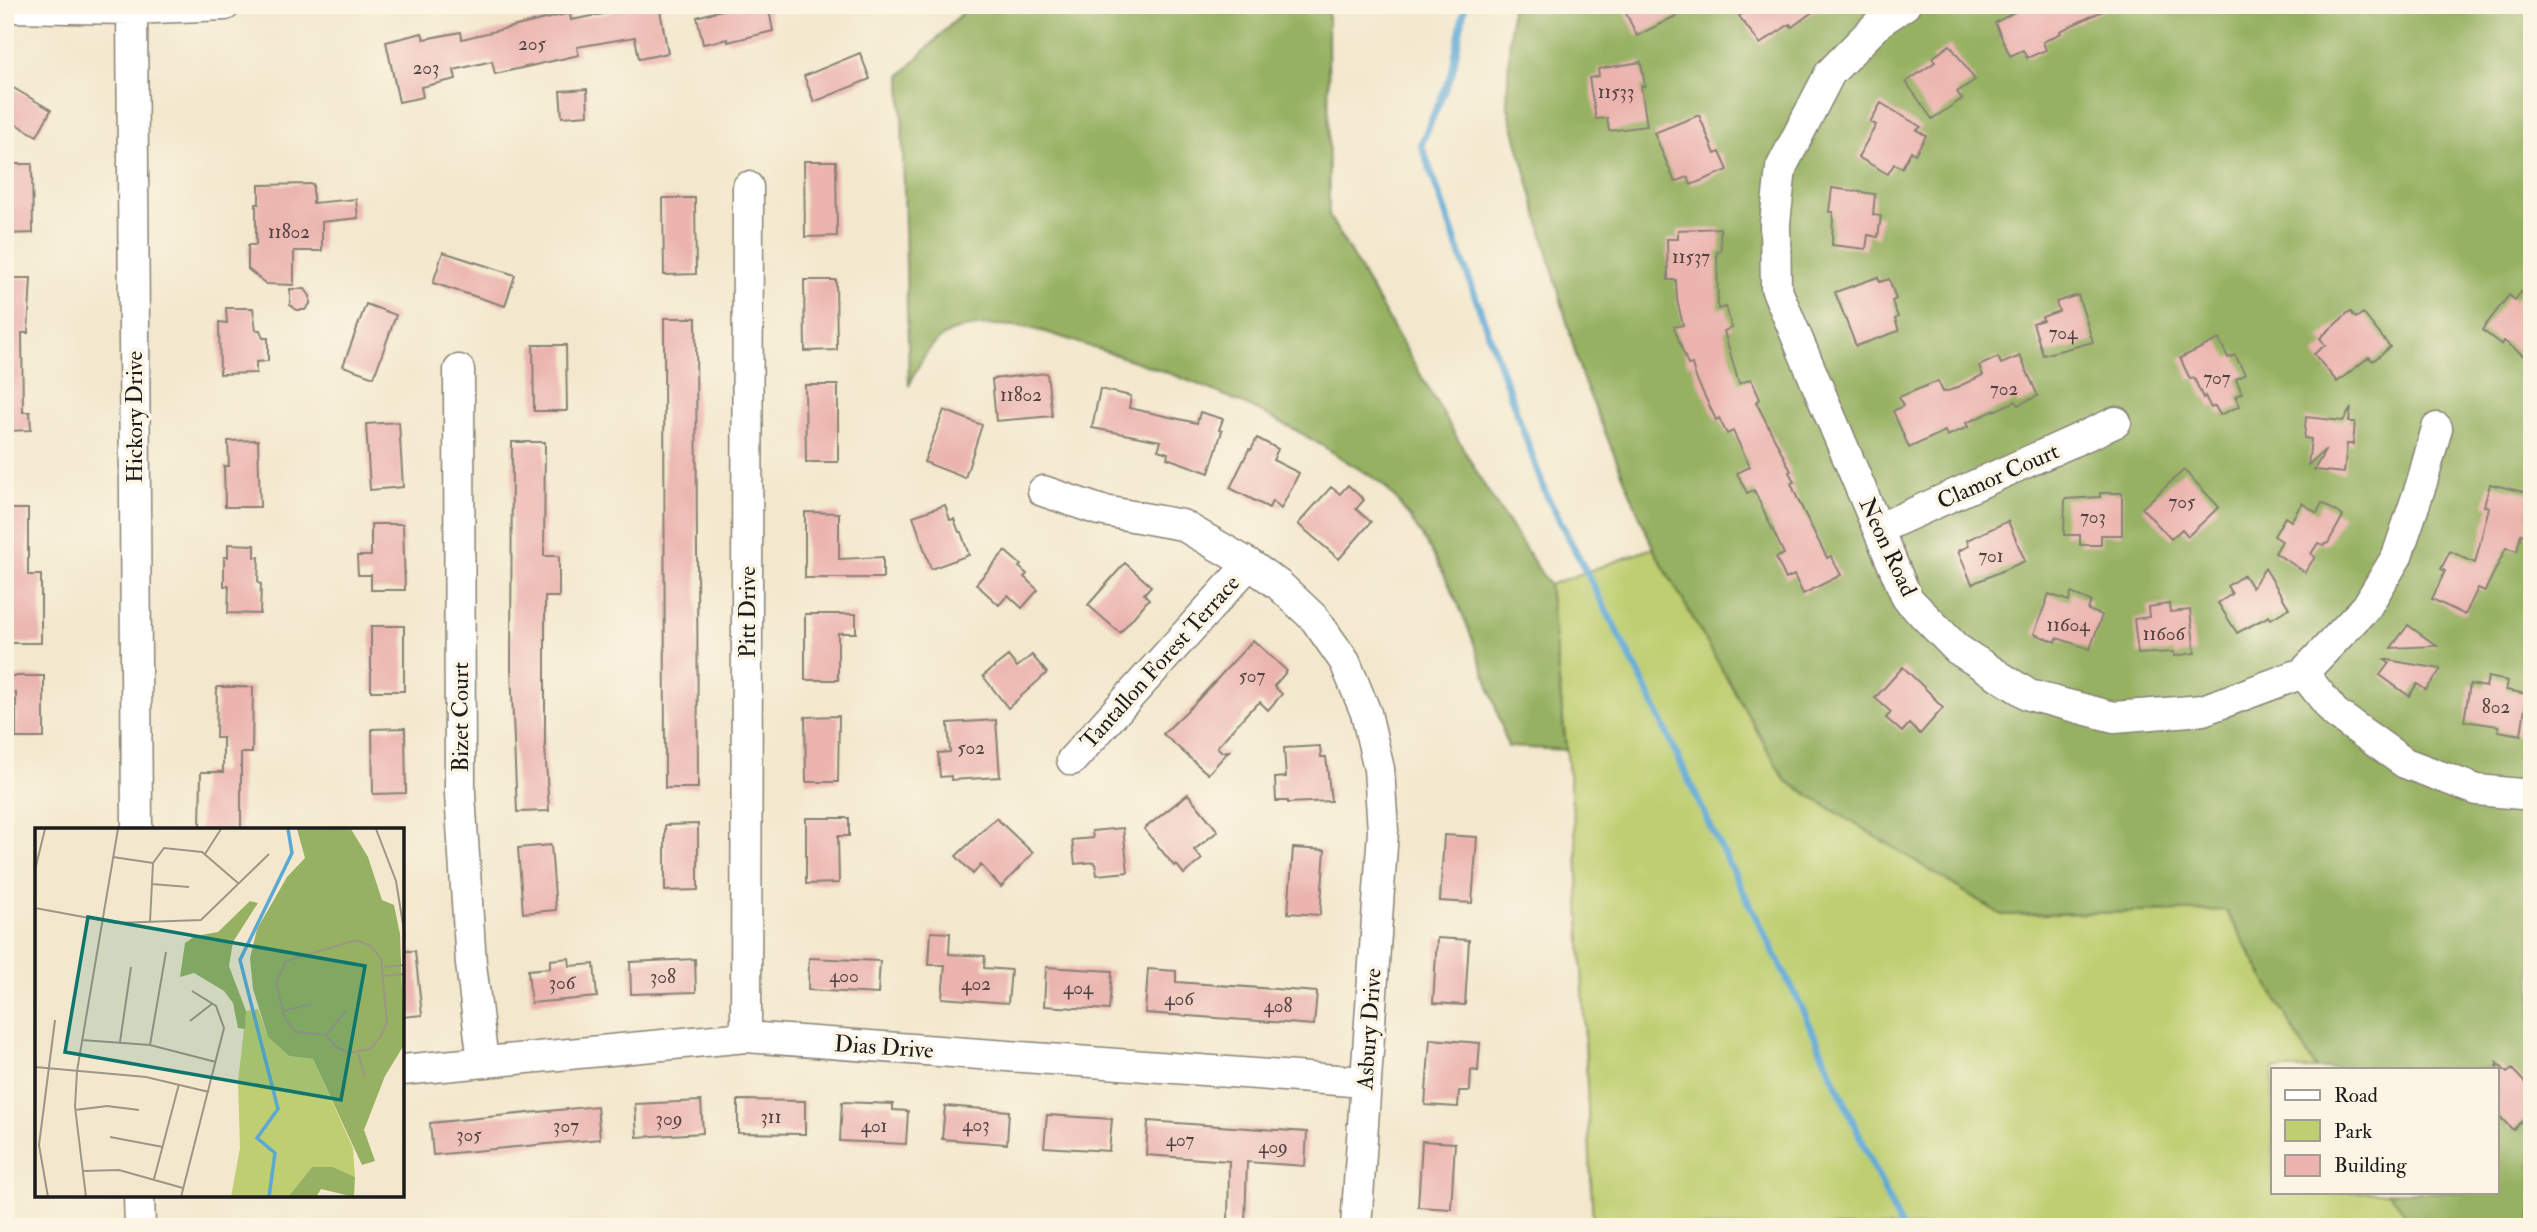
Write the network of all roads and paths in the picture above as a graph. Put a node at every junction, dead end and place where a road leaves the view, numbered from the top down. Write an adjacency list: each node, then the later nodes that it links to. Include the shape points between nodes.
1 (225, 5): 4 (street)
2 (1905, 5): 10 (street, Neon Road, via 1881,21 1830,73 1781,168 1775,223 1776,288)
3 (5, 7): 4 (street)
4 (132, 7): 15 (street, Hickory Drive)
5 (748, 187): 16 (street, Pitt Drive)
6 (459, 370): 17 (street, Bizet Court, via 460,794 471,964)
7 (2116, 422): 10 (street, Clamor Court)
8 (2437, 428): 12 (street, Neon Road, via 2397,556 2367,606)
9 (1043, 491): 11 (street, Asbury Drive, via 1099,510 1182,525)
10 (1878, 529): 12 (street, Neon Road, via 1907,598 1957,649 2029,695 2114,717 2203,709)
11 (1249, 564): 13 (street, Tantallon Forest Terrace); 19 (street, Asbury Drive, via 1315,619 1345,662 1366,713 1379,769 1383,831)
12 (2303, 673): 14 (street, via 2335,713 2405,763 2477,790)
13 (1072, 760)
14 (2532, 795)
15 (137, 828)
16 (746, 1037): 17 (street, Dias Drive); 19 (street, Dias Drive)
17 (483, 1062): 18 (street, Dias Drive)
18 (404, 1070)
19 (1365, 1082): 22 (street, Asbury Drive)
20 (139, 1197): 21 (street)
21 (140, 1227)
22 (1356, 1227)

